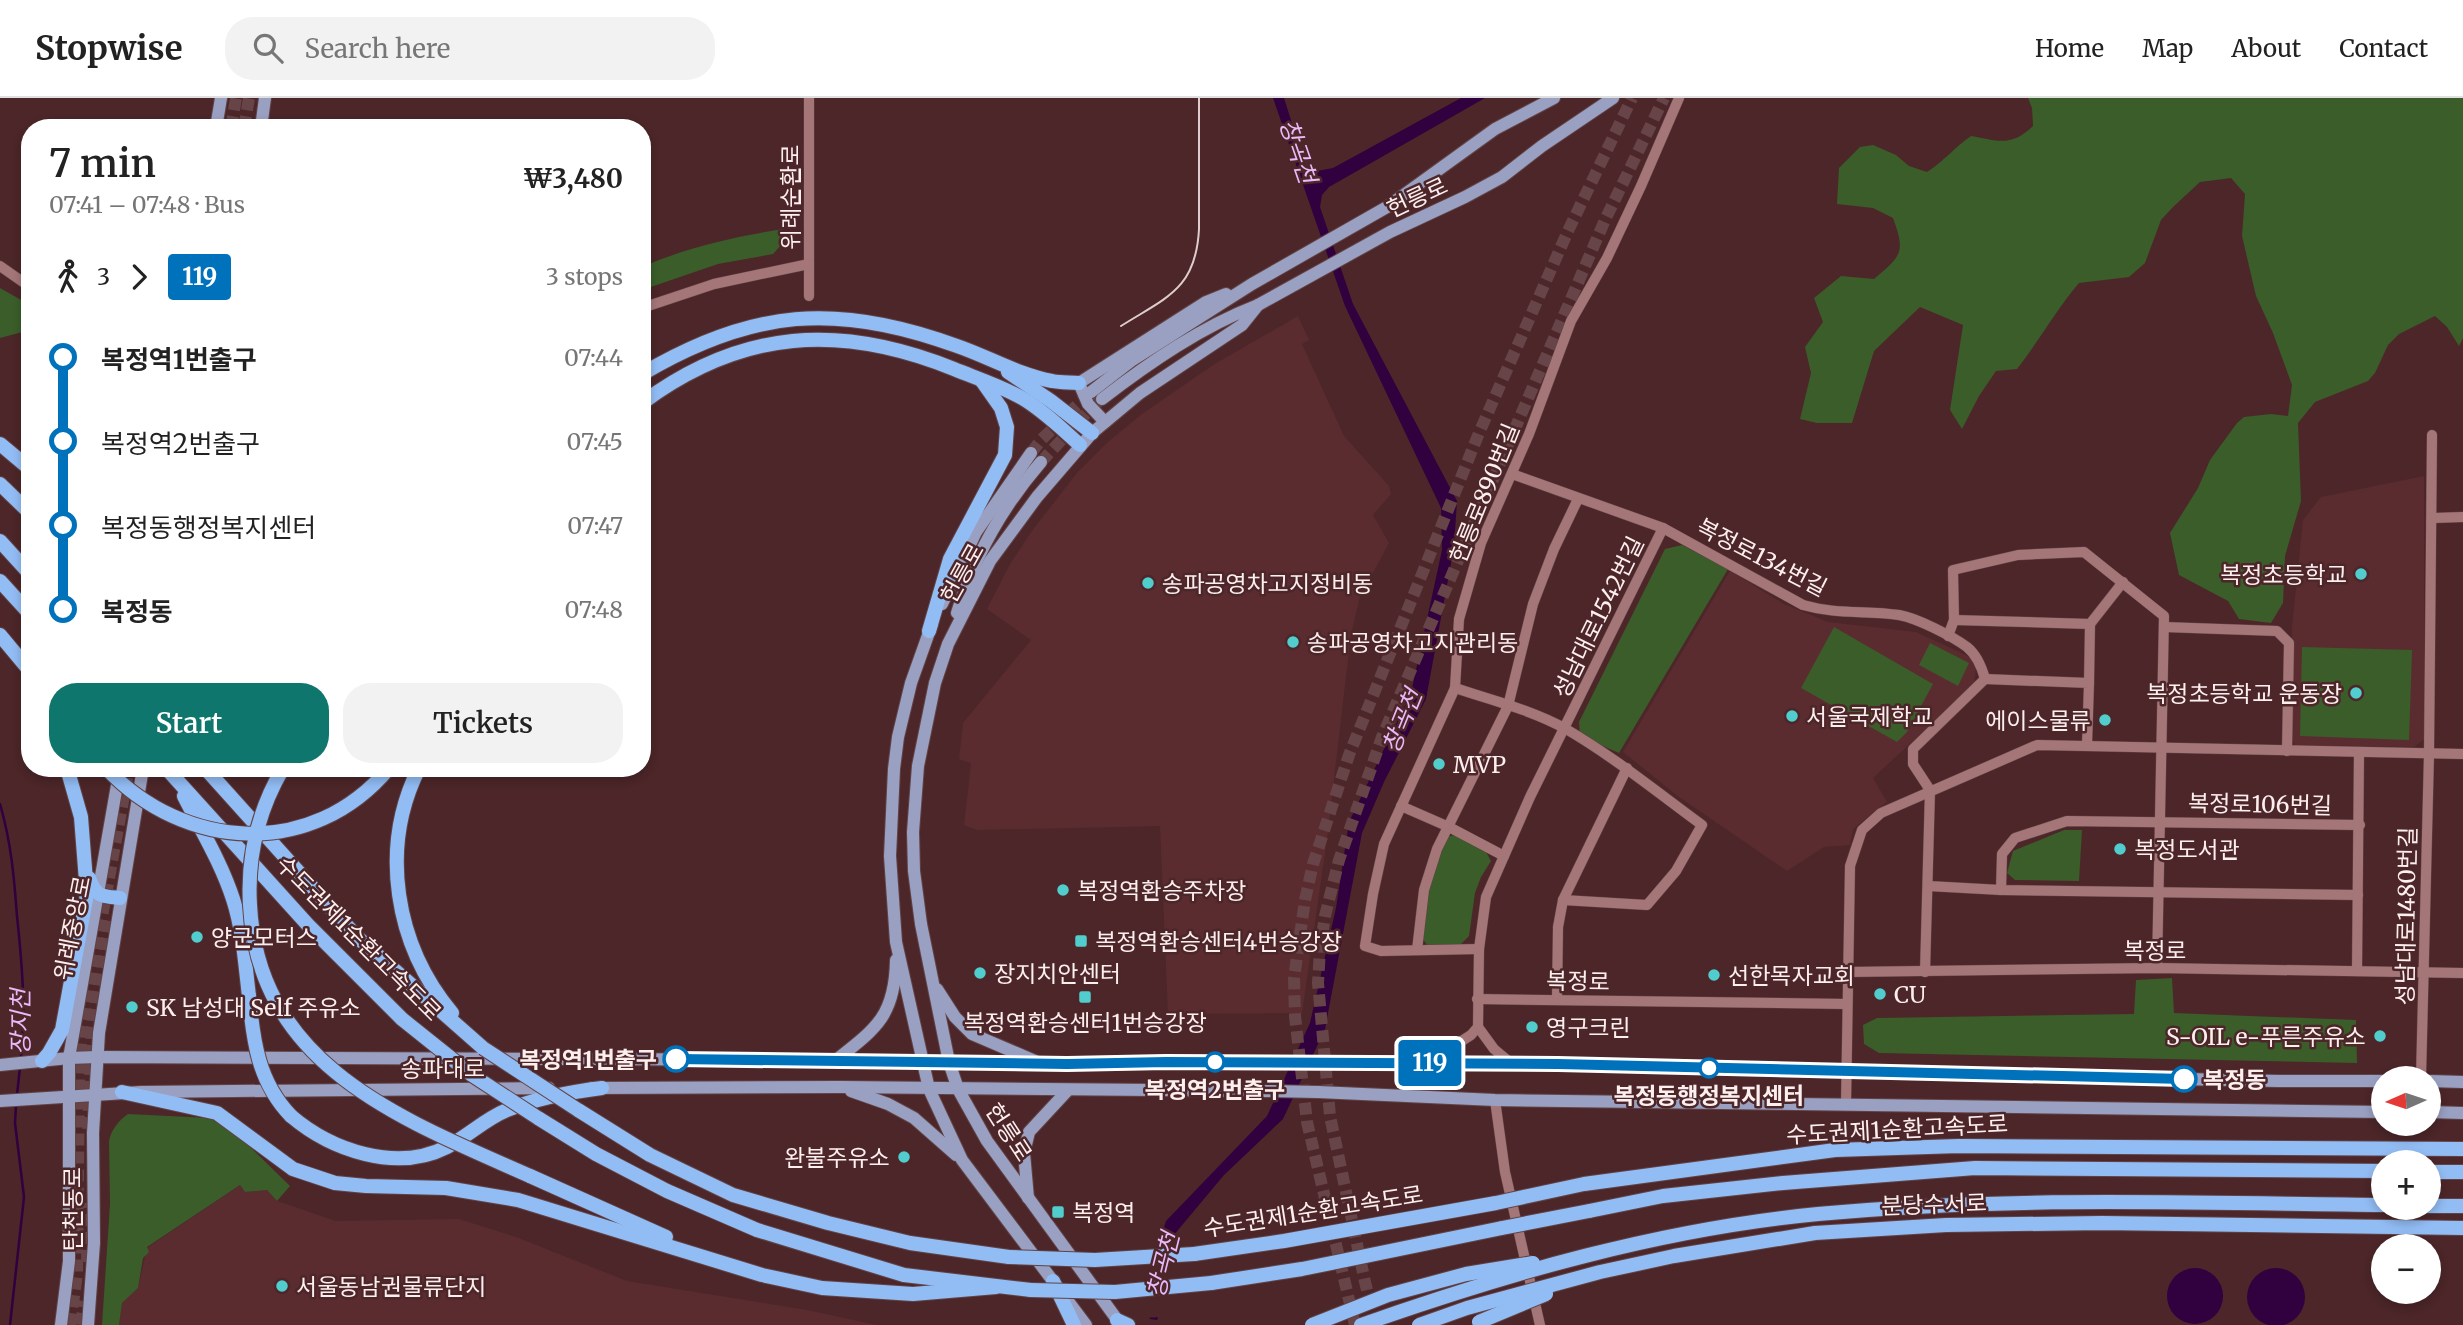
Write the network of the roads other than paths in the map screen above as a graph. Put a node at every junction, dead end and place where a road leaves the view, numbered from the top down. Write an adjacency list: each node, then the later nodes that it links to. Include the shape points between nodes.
1 (221, 98): 7 (main road)
2 (265, 98): 8 (main road)
3 (809, 98): 9 (street, 위례순환로)
4 (1554, 98): 12 (main road, 헌릉로, via 1495,129 1359,224)
5 (1614, 98): 15 (main road, 헌릉로, via 1502,177)
6 (1679, 98): 29 (street, 헌릉로890번길, via 1607,258 1571,321)
7 (218, 119)
8 (262, 119)
9 (809, 264): 13 (street, 위례순환로); 14 (street, via 714,284)
10 (0, 266): 11 (street)
11 (21, 281)
12 (1252, 284): 15 (main road, via 1131,361 1097,396 1226,317); 19 (main road, via 1206,302)
13 (809, 296)
14 (651, 305)
15 (1258, 305): 21 (main road, 헌릉로, via 1242,325)
16 (992, 361): 17 (highway, via 954,344 860,320 795,318 712,338); 19 (highway, via 1052,381); 22 (highway)
17 (651, 369)
18 (981, 380): 20 (highway, via 895,350 856,341 816,340 726,355 684,374); 25 (highway, via 1022,398); 44 (highway, via 1001,408 1007,427 1005,455 950,559)
19 (1079, 383): 21 (main road, via 1087,404)
20 (651, 397)
21 (1105, 422): 22 (main road, 헌릉로)
22 (1092, 433): 25 (main road, 헌릉로)
23 (2432, 435): 34 (street, 성남대로1480번길)
24 (0, 443): 27 (highway)
25 (1080, 445): 47 (main road, 헌릉로, via 990,561)
26 (1031, 453): 44 (main road, via 975,532)
27 (21, 461)
28 (1041, 463): 47 (main road, via 993,527 964,591)
29 (1512, 474): 31 (street, 성남대로1542번길); 53 (street, 헌릉로890번길, via 1480,543 1459,619)
30 (0, 484): 32 (highway)
31 (1578, 499): 35 (street, 성남대로1542번길); 54 (street, 성남대로1542번길, via 1553,549 1534,604)
32 (21, 504)
33 (2463, 517): 34 (street)
34 (2433, 518): 60 (street, 성남대로1480번길)
35 (1663, 528): 46 (street, 복정로134번길, via 1803,605 1827,612 1900,615); 55 (street, 성남대로1542번길)
36 (0, 541): 37 (highway)
37 (21, 564)
38 (0, 581): 40 (highway)
39 (2123, 582): 41 (street, via 2084,552 2018,555 1953,570); 42 (street); 43 (street, via 2164,616)
40 (21, 604)
41 (1954, 620): 42 (street); 46 (street)
42 (2090, 624): 52 (street)
43 (2164, 626): 57 (street); 58 (street, via 2277,631 2289,643)
44 (929, 631): 87 (main road, via 911,683 894,769 890,856)
45 (0, 635): 48 (highway)
46 (1948, 636): 51 (street, 복정로134번길, via 1968,648)
47 (948, 644): 96 (main road, 헌릉로, via 925,727 915,798 914,871)
48 (11, 648): 49 (highway); 50 (highway)
49 (21, 660)
50 (21, 667)
51 (1985, 679): 52 (street); 73 (street, via 1913,749 1913,764)
52 (2089, 683): 56 (street)
53 (1455, 688): 54 (street, 성남대로1542번길); 74 (street, 헌릉로890번길)
54 (1508, 706): 55 (street, 성남대로1542번길); 77 (street)
55 (1564, 729): 62 (street); 78 (street, 성남대로1542번길)
56 (2087, 745): 57 (street); 73 (street, via 2037,745)
57 (2160, 747): 58 (street); 75 (street)
58 (2287, 751): 59 (street)
59 (2360, 752): 60 (street); 76 (street, 복정로106번길)
60 (2429, 754): 61 (street); 94 (street, 성남대로1480번길)
61 (2463, 754)
62 (1628, 768): 86 (street); 86 (street, via 1702,825 1676,870 1647,905)
63 (69, 777): 79 (highway, via 81,817)
64 (115, 777): 71 (highway, bridge, via 170,817 212,831 243,834 285,831 323,818 356,799)
65 (120, 777): 84 (main road, 위례중앙로)
66 (141, 777): 85 (main road, 위례중앙로)
67 (173, 777): 118 (highway, bridge, via 233,899 259,1065 291,1116 316,1135 344,1149 403,1157 443,1149 508,1110 560,1094)
68 (174, 777): 145 (highway, 수도권제1순환고속도로, bridge, via 308,925 402,1019 472,1075 596,1154 757,1230 904,1275)
69 (213, 777): 101 (highway, 수도권제1순환고속도로, via 357,937)
70 (278, 777): 142 (highway, bridge, via 264,806 251,858 251,930 268,983 306,1043 329,1068 369,1097 422,1127)
71 (379, 777)
72 (416, 777): 101 (highway, via 399,826 397,876 405,923 422,968)
73 (1930, 790): 80 (street); 92 (street, via 1881,813 1862,830 1850,866)
74 (1401, 806): 77 (street); 89 (street, 헌릉로890번길, via 1384,844 1365,946 1381,951)
75 (2159, 822): 76 (street, 복정로106번길); 81 (street, 복정로106번길, via 2067,821 2015,838 2001,854); 82 (street)
76 (2360, 825): 83 (street, 복정로106번길)
77 (1449, 827): 78 (street); 89 (street, via 1424,890)
78 (1504, 856): 88 (street, 성남대로1542번길, via 1486,897)
79 (86, 870): 84 (highway); 106 (highway, via 84,915 62,1030)
80 (1927, 886): 81 (street); 93 (street)
81 (2001, 890): 82 (street)
82 (2158, 892): 83 (street); 90 (street)
83 (2358, 895): 91 (street, 복정로106번길)
84 (100, 896): 85 (highway); 103 (main road, 위례중앙로)
85 (120, 898): 102 (main road, 위례중앙로)
86 (1563, 900): 98 (street)
87 (896, 942): 104 (main road, via 896,986 887,1010 874,1030); 105 (main road)
88 (1479, 949): 89 (street, 헌릉로890번길); 97 (street, 성남대로1542번길)
89 (1417, 950)
90 (2157, 968): 91 (street, 복정로); 93 (street, 복정로)
91 (2357, 971): 94 (street, 복정로)
92 (1847, 972): 93 (street, 복정로); 99 (street)
93 (1925, 972)
94 (2425, 972): 95 (street, 복정로); 112 (street, 성남대로1480번길)
95 (2463, 973)
96 (933, 983): 107 (main road, 헌릉로); 109 (main road, via 972,1034)
97 (1477, 999): 98 (street, 복정로); 100 (street, 성남대로1542번길)
98 (1557, 999): 99 (street, 복정로)
99 (1847, 1004): 113 (street)
100 (1478, 1027): 108 (street); 110 (street)
101 (483, 1048): 131 (highway, 수도권제1순환고속도로, bridge, via 650,1155 733,1195 910,1243 1009,1257 1095,1260 1194,1254 1584,1184 1835,1150 1959,1146)
102 (97, 1057): 103 (main road, 송파대로); 104 (main road, 송파대로); 123 (main road, 위례중앙로)
103 (69, 1058): 106 (main road, 송파대로); 124 (main road, 위례중앙로)
104 (836, 1060): 105 (main road, 송파대로)
105 (923, 1061): 107 (main road, 송파대로); 119 (main road)
106 (37, 1062): 111 (main road, 송파대로)
107 (948, 1062): 109 (main road, 송파대로); 120 (main road, 헌릉로)
108 (1427, 1063): 109 (main road, 송파대로, bridge); 110 (main road, 송파대로)
109 (1042, 1064)
110 (1512, 1064): 113 (main road, 송파대로)
111 (0, 1066)
112 (2421, 1066)
113 (1846, 1072): 114 (main road, 송파대로); 127 (street)
114 (2371, 1081)
115 (2441, 1081): 116 (main road)
116 (2463, 1082)
117 (840, 1087): 118 (main road, 송파대로); 119 (main road, 송파대로); 132 (main road, via 914,1118)
118 (602, 1088): 122 (main road, 송파대로)
119 (929, 1088): 120 (main road, 송파대로); 132 (main road)
120 (958, 1089): 121 (main road, 송파대로); 136 (main road, 헌릉로)
121 (1068, 1090): 125 (main road, 송파대로, bridge, via 1318,1092); 136 (main road, via 1030,1132 1024,1153)
122 (122, 1092): 123 (main road, 송파대로); 142 (highway, via 217,1113 288,1166 321,1180 446,1188 518,1200)
123 (95, 1093): 124 (main road, 송파대로); 148 (main road, 탄천동로, via 94,1243)
124 (69, 1096): 126 (main road, 송파대로); 147 (main road, 탄천동로, via 69,1261)
125 (1495, 1100): 127 (main road, 송파대로); 155 (street, via 1505,1172)
126 (0, 1101)
127 (1846, 1104): 128 (main road, 송파대로)
128 (2371, 1112)
129 (2441, 1112): 130 (main road)
130 (2463, 1112)
131 (2463, 1149)
132 (962, 1160): 144 (main road)
133 (2371, 1171): 145 (highway, 수도권제1순환고속도로, bridge, via 1975,1168 1769,1184 1663,1196 1211,1283 1115,1292)
134 (2441, 1172): 135 (highway)
135 (2463, 1172)
136 (1028, 1198): 146 (main road, 헌릉로)
137 (2371, 1205): 141 (highway, 분당수서로, bridge, via 1931,1206 1804,1216)
138 (2441, 1206): 139 (highway)
139 (2463, 1206)
140 (2463, 1228): 143 (highway, 분당수서로, bridge, via 1946,1225 1815,1233)
141 (1597, 1252): 151 (highway, bridge, via 1388,1294); 152 (highway, 분당수서로, bridge)
142 (718, 1261): 145 (highway, via 842,1291 913,1294)
143 (1600, 1272): 153 (highway, 분당수서로, bridge); 154 (highway, bridge)
144 (1053, 1281): 149 (highway); 150 (main road)
145 (996, 1287)
146 (1122, 1323)
147 (61, 1325)
148 (88, 1325)
149 (1072, 1325)
150 (1086, 1325)
151 (1312, 1325)
152 (1361, 1325)
153 (1419, 1325)
154 (1471, 1325)
155 (1540, 1325)

